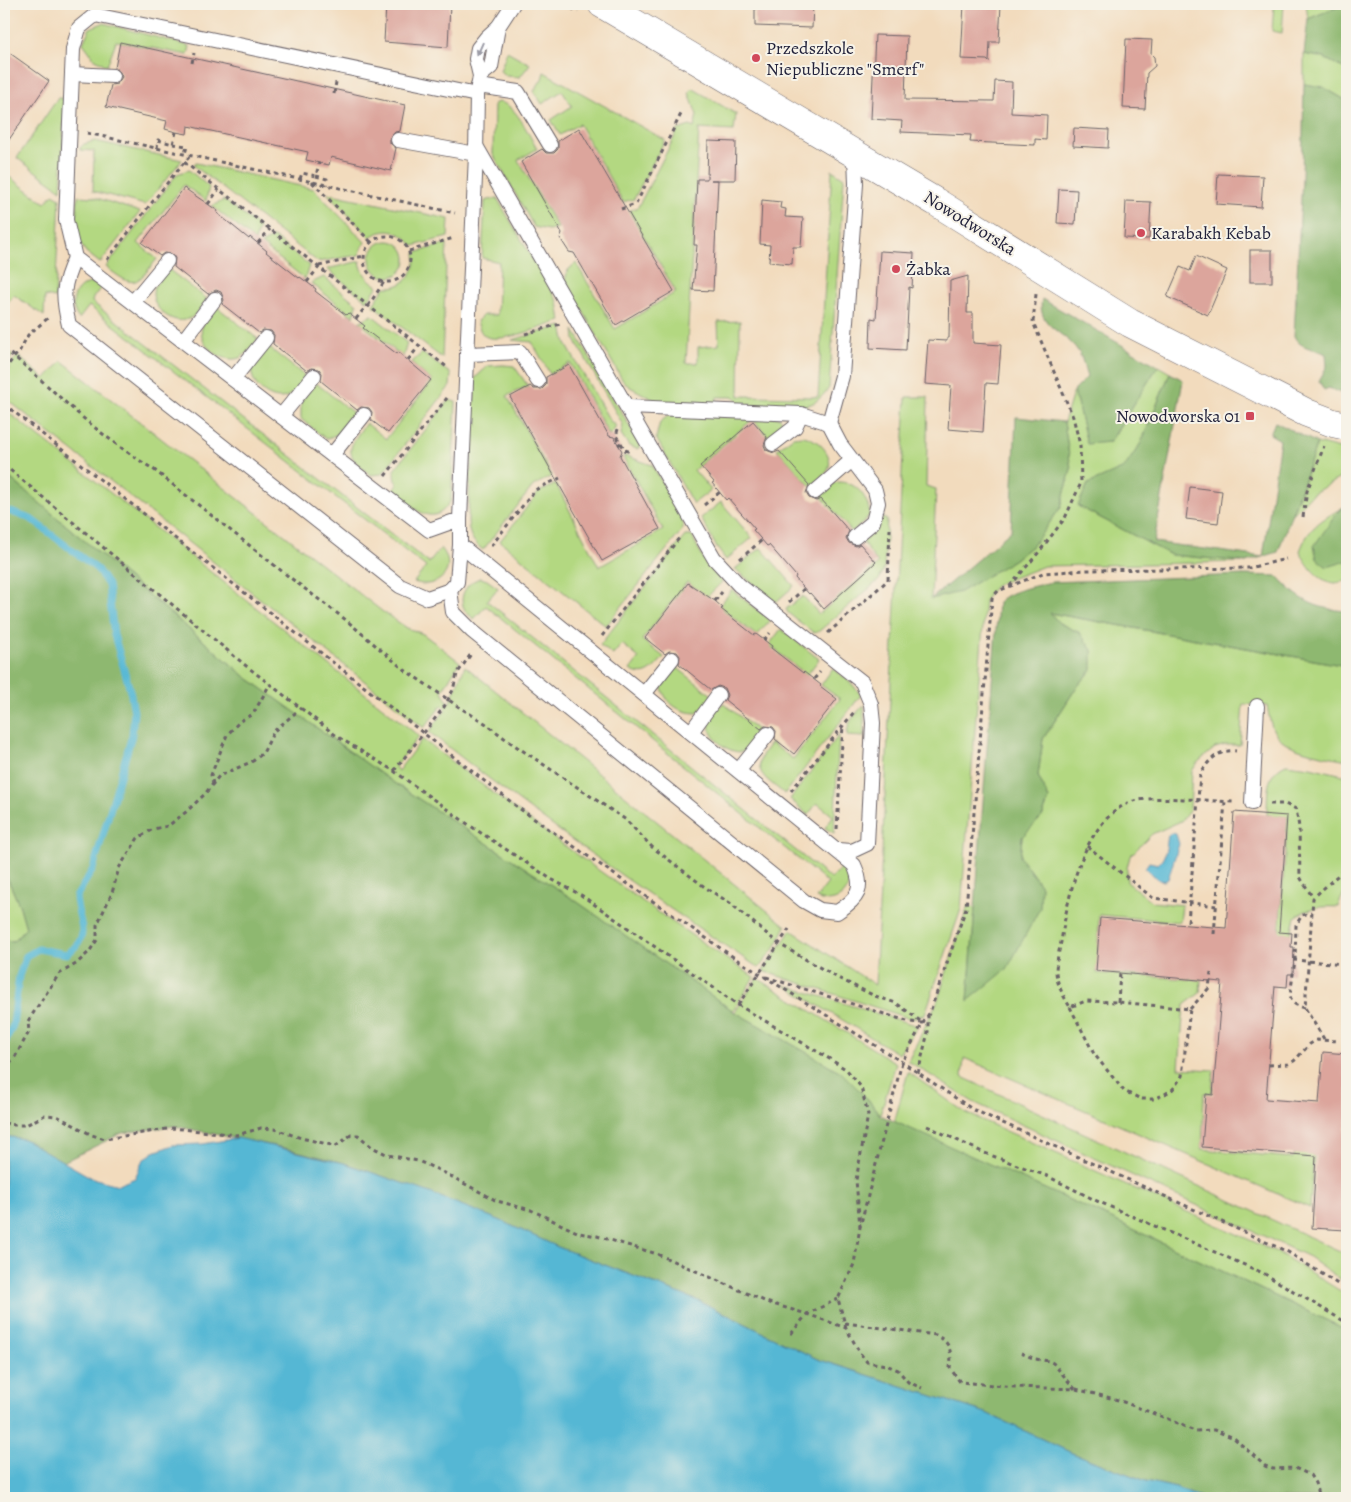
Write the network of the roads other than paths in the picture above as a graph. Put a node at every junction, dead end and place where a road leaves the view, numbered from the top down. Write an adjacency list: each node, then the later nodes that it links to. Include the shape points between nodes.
1 (513, 4): 5 (lane, via 498,27 491,67)
2 (602, 4): 9 (street, Nowodworska)
3 (72, 74): 4 (lane); 5 (lane, via 73,49 79,28 95,15); 10 (lane, via 66,220)
4 (113, 76)
5 (478, 85): 7 (lane, via 518,92); 8 (lane)
6 (398, 140): 8 (lane)
7 (550, 145)
8 (476, 149): 16 (lane); 20 (lane)
9 (855, 154): 24 (lane, via 856,184 842,376); 25 (street, Nowodworska, via 1130,323 1332,423)
10 (75, 258): 13 (lane); 33 (lane, via 66,276 64,306 69,324 400,586 428,598)
11 (167, 261): 13 (lane)
12 (215, 299): 15 (lane)
13 (133, 302): 15 (lane)
14 (266, 338): 18 (lane)
15 (183, 340): 18 (lane)
16 (467, 354): 19 (lane, via 520,352); 30 (lane)
17 (314, 376): 23 (lane)
18 (234, 379): 23 (lane)
19 (538, 381)
20 (628, 407): 21 (lane); 42 (lane, via 714,558 739,585 862,682 871,704 873,723 867,844 852,851)
21 (801, 414): 24 (lane); 26 (lane, via 795,427)
22 (364, 415): 27 (lane)
23 (281, 416): 27 (lane)
24 (829, 424): 28 (lane)
25 (1337, 432)
26 (773, 444)
27 (332, 455): 30 (lane, via 429,530)
28 (852, 460): 29 (lane); 31 (lane, via 875,490 878,503 873,522)
29 (815, 492)
30 (460, 519): 32 (lane)
31 (855, 538)
32 (460, 545): 33 (lane, via 457,582); 35 (lane)
33 (450, 590): 42 (lane, via 453,612 483,640 804,901 820,910 836,912 850,904 859,891 860,877 854,865)
34 (672, 659): 35 (lane)
35 (644, 694): 38 (lane)
36 (718, 695): 38 (lane)
37 (1257, 706): 41 (lane)
38 (691, 732): 40 (lane)
39 (768, 734): 40 (lane)
40 (739, 770): 42 (lane)
41 (1252, 803)
42 (836, 850)

